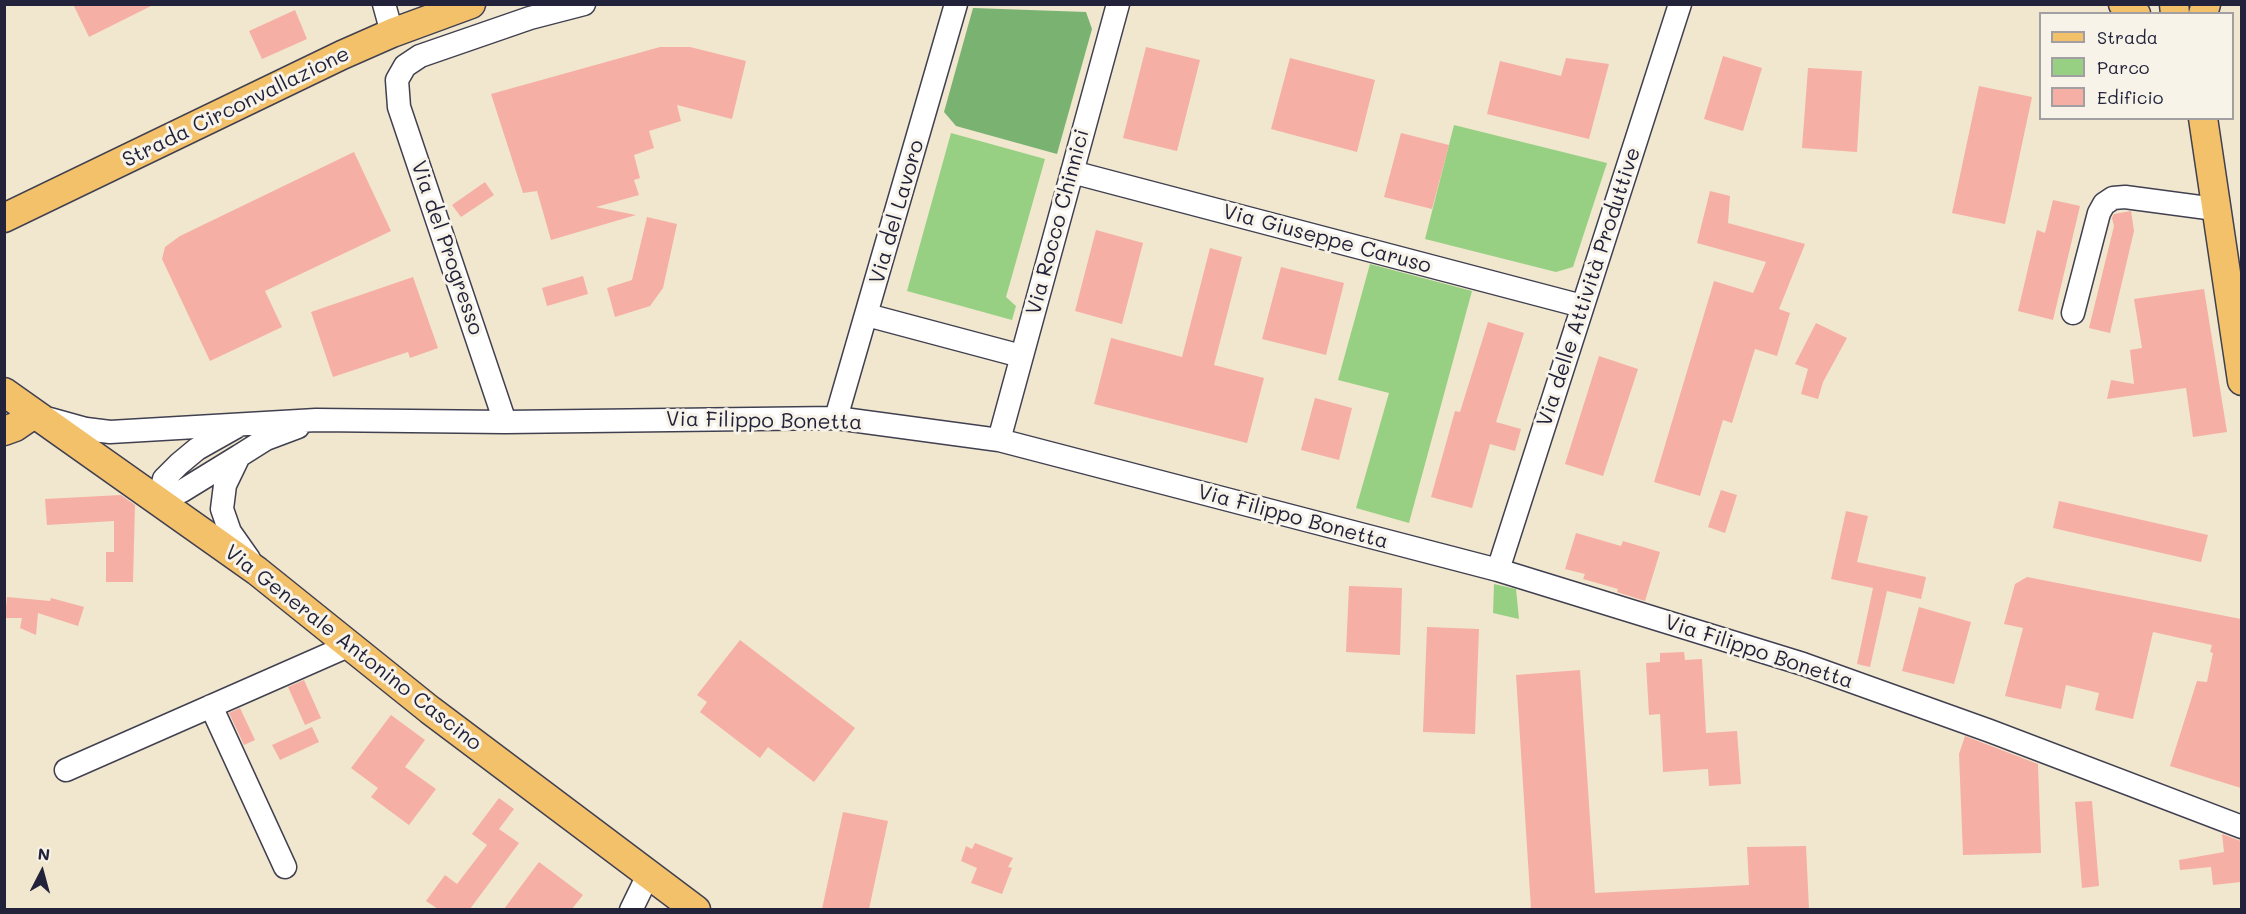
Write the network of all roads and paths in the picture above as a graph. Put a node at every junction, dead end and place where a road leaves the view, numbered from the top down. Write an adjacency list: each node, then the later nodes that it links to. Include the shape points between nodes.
1 (384, 4): 7 (street)
2 (471, 4): 7 (main road, Strada Circonvallazione)
3 (584, 4): 21 (street, Via del Progresso, via 420,56 399,74 399,107)
4 (956, 4): 14 (street, Via del Lavoro)
5 (1118, 4): 9 (street, Via Rocco Chinnici)
6 (1680, 4): 12 (street, Via delle Attività Produttive)
7 (392, 33): 11 (main road, Strada Circonvallazione)
8 (2203, 120): 10 (main road)
9 (1072, 172): 12 (street, Via Giuseppe Caruso); 15 (street, Via Rocco Chinnici)
10 (2215, 209): 13 (street, via 2125,197 2104,204); 16 (main road)
11 (5, 218)
12 (1582, 306): 27 (street, Via delle Attività Produttive)
13 (2073, 313)
14 (867, 315): 15 (street); 19 (street, Via del Lavoro)
15 (1021, 356): 24 (street, Via Rocco Chinnici)
16 (2241, 381)
17 (4, 392): 18 (main road, Via Generale Antonino Cascino)
18 (34, 414): 22 (street, Via Filippo Bonetta, via 63,424 111,432); 23 (main road); 26 (main road, Via Generale Antonino Cascino)
19 (836, 418): 21 (street, Via Filippo Bonetta); 24 (street, Via Filippo Bonetta)
20 (316, 420): 21 (street, Via Filippo Bonetta); 22 (street, Via Filippo Bonetta); 25 (street, via 266,439)
21 (505, 422)
22 (242, 423): 26 (street, via 179,464 164,478)
23 (4, 431)
24 (999, 440): 27 (street, Via Filippo Bonetta)
25 (239, 456): 26 (street, via 182,491); 28 (street, via 225,485 222,509 230,532)
26 (159, 500): 28 (main road, Via Generale Antonino Cascino)
27 (1498, 570): 32 (street, Via Filippo Bonetta, via 1803,664)
28 (257, 571): 29 (main road, Via Generale Antonino Cascino)
29 (348, 646): 30 (street); 34 (main road, Via Generale Antonino Cascino)
30 (211, 706): 31 (street); 33 (street)
31 (66, 770)
32 (2238, 825)
33 (285, 867)
34 (649, 873): 35 (street); 36 (main road, Via Generale Antonino Cascino)
35 (631, 909)
36 (696, 909)

